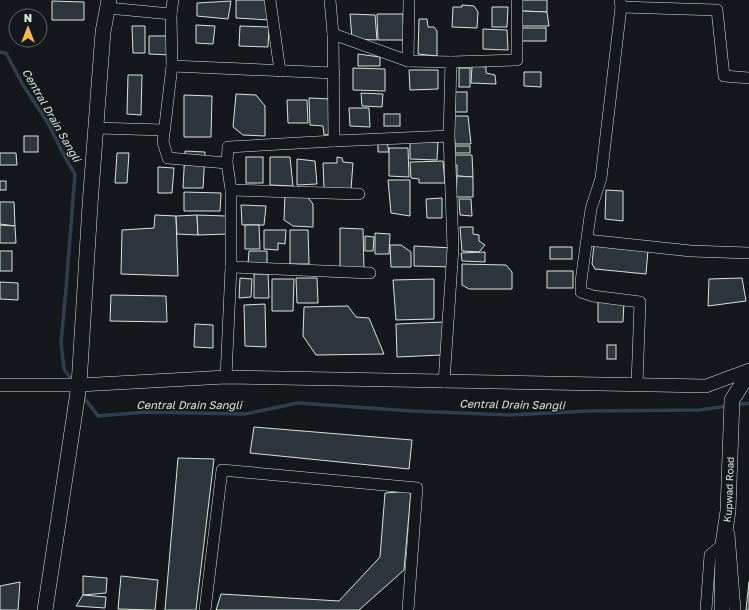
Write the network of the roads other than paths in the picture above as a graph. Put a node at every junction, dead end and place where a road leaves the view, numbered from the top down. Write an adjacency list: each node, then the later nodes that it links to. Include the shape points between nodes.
1 (173, 0): 9 (street)
2 (270, 0): 14 (street)
3 (330, 0): 10 (street)
4 (409, 0): 11 (street)
5 (517, 0): 12 (street, via 517,60)
6 (108, 4): 9 (street); 17 (main road, via 103,32)
7 (620, 4): 8 (street); 24 (street, via 601,178 591,209)
8 (717, 5): 16 (street, via 724,76)
9 (171, 14): 13 (street)
10 (333, 34): 11 (street); 15 (street)
11 (408, 61): 12 (street)
12 (451, 62): 19 (street)
13 (172, 66): 14 (street); 18 (street)
14 (280, 71): 15 (street)
15 (334, 72): 20 (street)
16 (749, 78)
17 (96, 128): 18 (street); 33 (main road)
18 (164, 130): 21 (street, via 163,142 168,158)
19 (449, 136): 20 (street); 30 (street, via 453,248)
20 (334, 141): 21 (street, via 228,147)
21 (227, 163): 22 (street)
22 (231, 190): 23 (street); 26 (street)
23 (359, 194)
24 (587, 240): 25 (street, via 691,251); 31 (street, via 581,292 640,302)
25 (749, 253)
26 (231, 267): 27 (street); 29 (street)
27 (370, 273)
28 (749, 371): 31 (street, via 706,386); 34 (main road, Kupwad Road, via 732,400)
29 (226, 377): 30 (street); 33 (street)
30 (444, 382): 31 (street)
31 (637, 384)
32 (0, 385): 33 (street)
33 (79, 385): 36 (main road)
34 (728, 511): 35 (main road, Kupwad Road); 41 (street)
35 (723, 544): 39 (street, via 710,555); 40 (main road, Kupwad Road)
36 (45, 610)
37 (205, 610): 38 (street, via 222,470 417,488)
38 (408, 610)
39 (706, 610)
40 (722, 610)
41 (735, 610)

